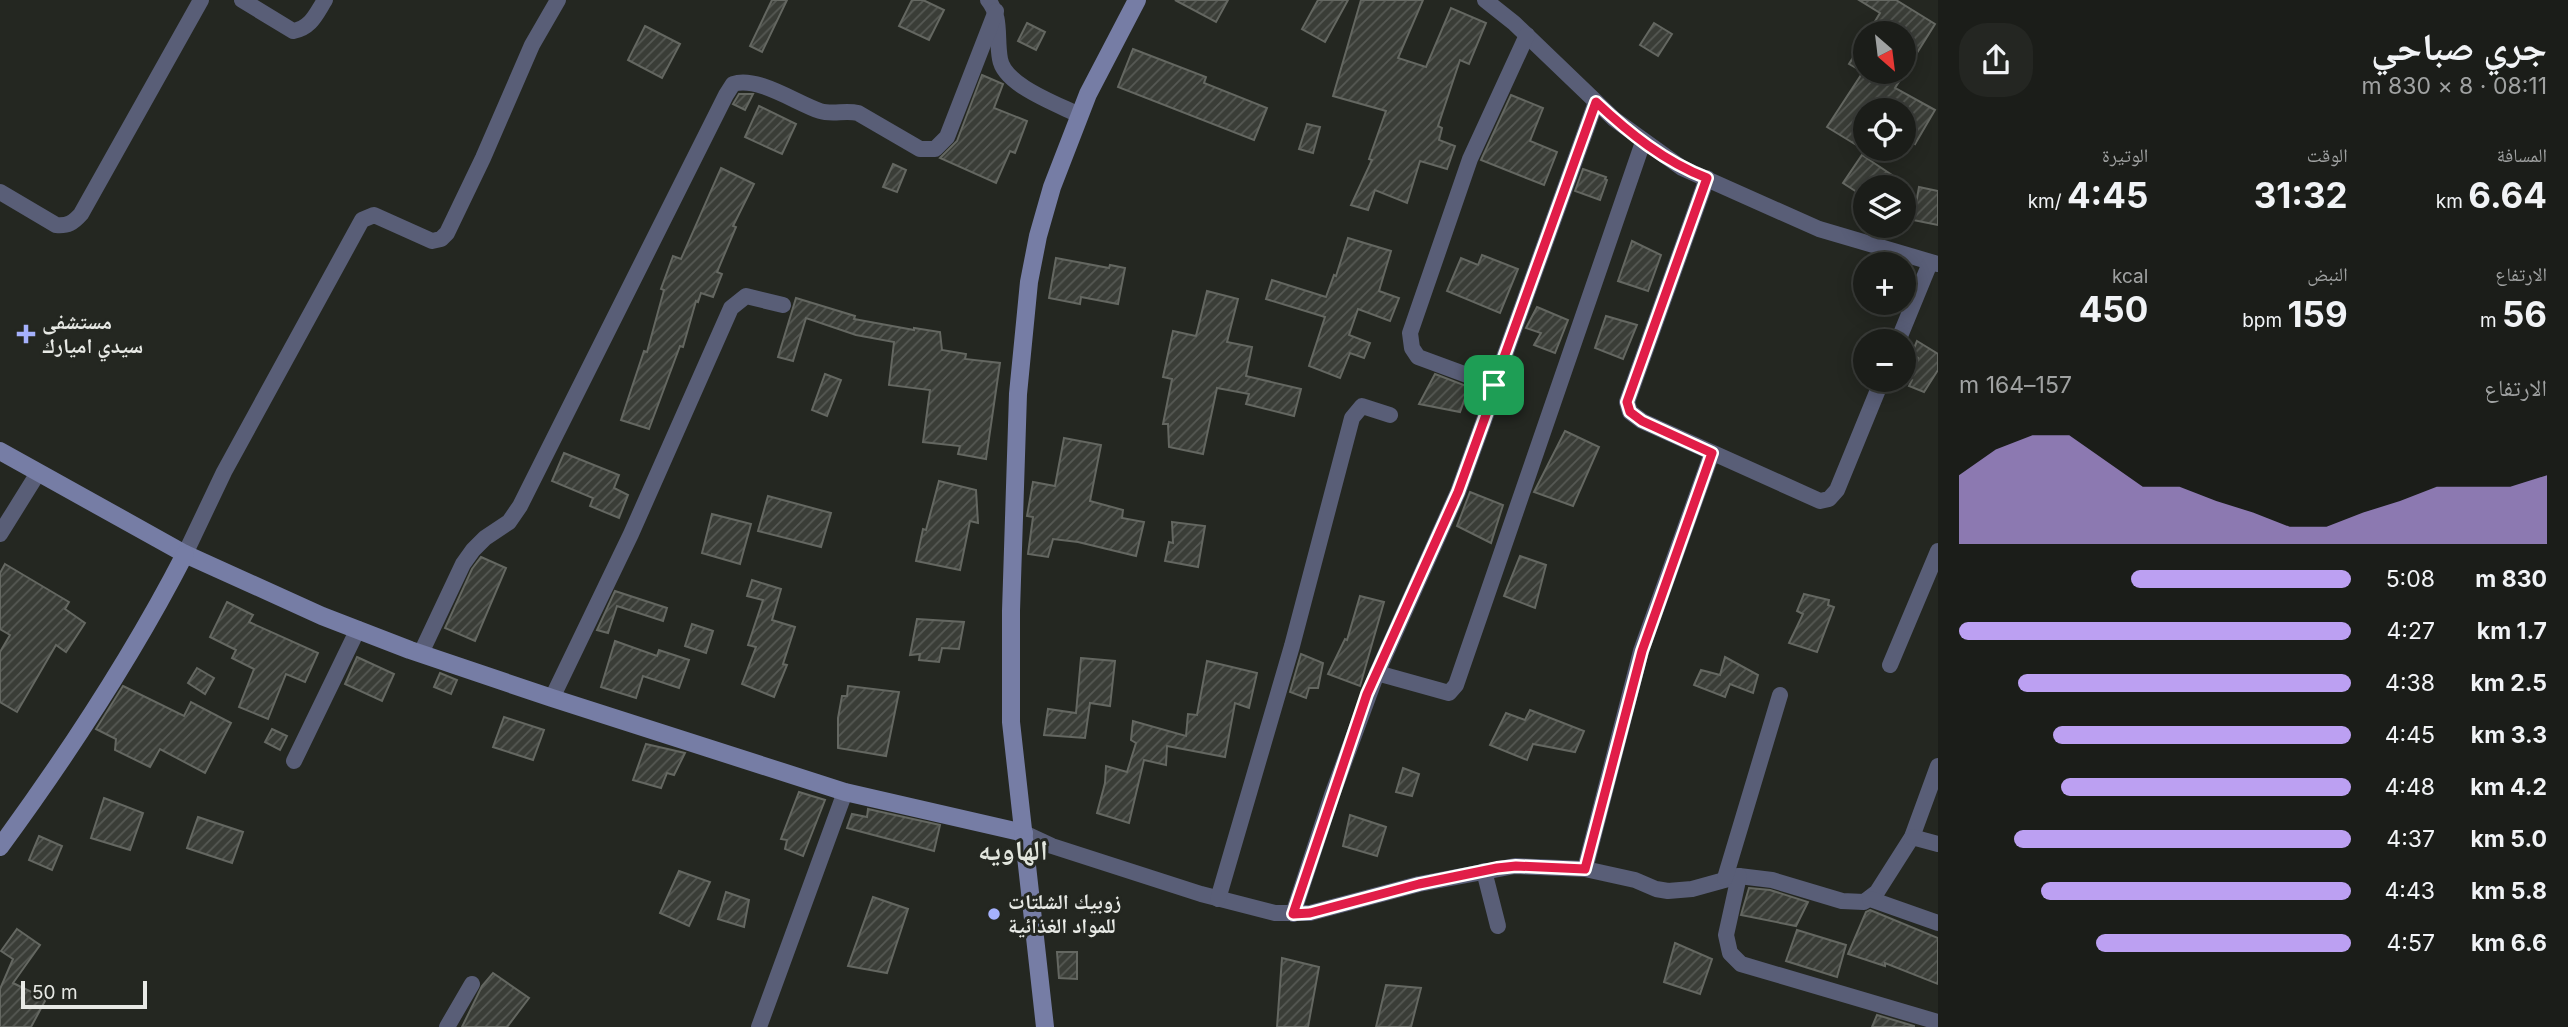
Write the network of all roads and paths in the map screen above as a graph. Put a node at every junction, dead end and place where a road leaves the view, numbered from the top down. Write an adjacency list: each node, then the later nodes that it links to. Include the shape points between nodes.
1 (201, 0): 13 (street, via 75,221 56,225)
2 (242, 0): 3 (street, via 293,30 311,23)
3 (325, 0)
4 (558, 0): 25 (street, via 532,45 447,233 432,241 374,215 362,220 224,472)
5 (1136, 0): 10 (street)
6 (1485, 0): 8 (street)
7 (992, 6): 10 (street, via 1005,72); 27 (street, via 947,138 936,149 920,149 858,113 821,112 749,83 733,85 520,506 463,564)
8 (1527, 36): 9 (street); 17 (street, via 1470,159 1410,332 1418,357)
9 (1596, 102): 11 (street); 17 (street)
10 (1079, 115): 35 (street, via 1038,236 1018,394 1011,722)
11 (1643, 142): 12 (street, via 1682,168); 29 (street, via 1456,685 1449,693)
12 (1707, 178): 14 (street, via 1819,229); 21 (street, via 1627,402 1630,412 1642,421)
13 (0, 192)
14 (1934, 263): 16 (street)
15 (783, 305): 31 (street, via 746,296 732,308)
16 (1904, 329)
17 (1494, 385): 29 (street, via 1458,492)
18 (1877, 392): 21 (street, via 1837,491 1829,499 1820,501)
19 (1390, 415): 42 (street, via 1362,407 1352,418)
20 (0, 451): 22 (street)
21 (1712, 453): 39 (street, via 1642,651)
22 (38, 473): 23 (street); 25 (street)
23 (0, 534)
24 (1938, 551): 28 (street)
25 (185, 554): 26 (street); 38 (street, via 120,668)
26 (358, 629): 27 (street); 32 (street)
27 (421, 653): 31 (street)
28 (1890, 665)
29 (1377, 673): 44 (street)
30 (1780, 695): 41 (street)
31 (552, 698): 34 (street)
32 (294, 761)
33 (1938, 766): 36 (street)
34 (845, 792): 35 (street); 50 (street)
35 (1024, 833): 42 (street); 51 (street)
36 (1912, 837): 37 (street); 43 (street)
37 (1937, 842)
38 (0, 847)
39 (1585, 869): 40 (street, via 1516,866); 41 (street, via 1668,891)
40 (1484, 871): 44 (street); 46 (street)
41 (1732, 877): 43 (street, via 1772,880 1842,901); 48 (street, via 1726,935 1730,953 1741,964)
42 (1218, 899): 44 (street)
43 (1870, 899): 45 (street)
44 (1293, 914)
45 (1938, 923)
46 (1498, 926)
47 (472, 984): 49 (street)
48 (1938, 1022)
49 (447, 1027)
50 (759, 1027)
51 (1045, 1027)

